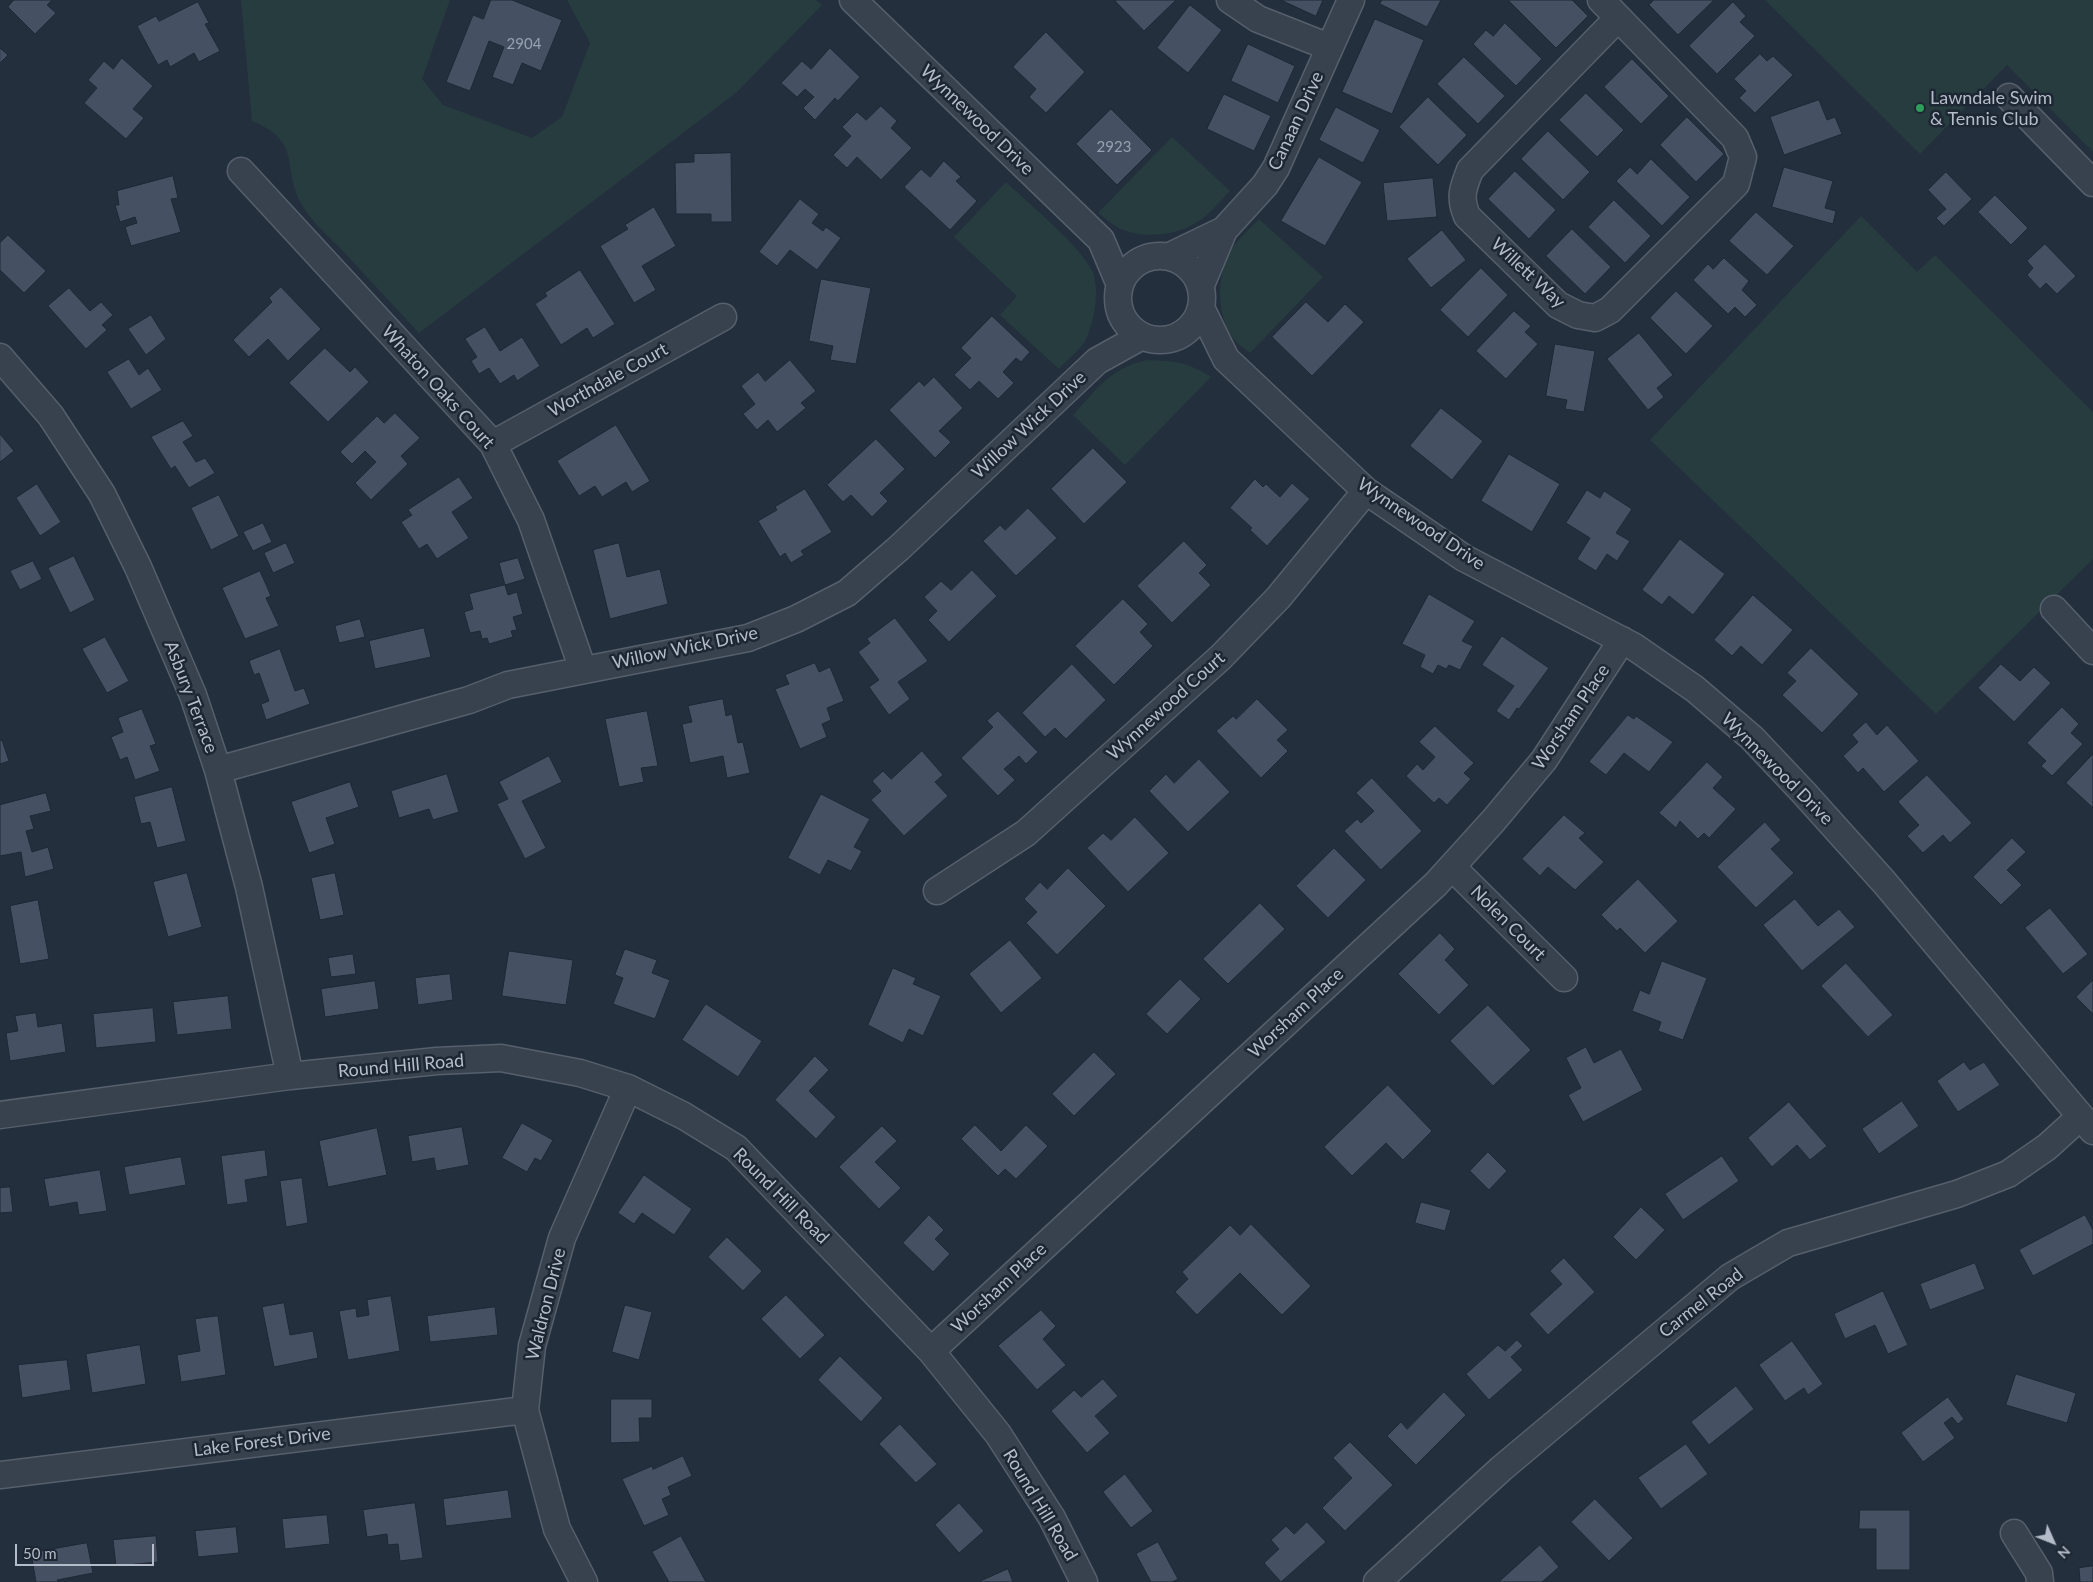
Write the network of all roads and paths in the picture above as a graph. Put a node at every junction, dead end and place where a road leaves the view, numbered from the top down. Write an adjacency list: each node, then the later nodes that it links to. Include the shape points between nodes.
1 (853, 0): 10 (street, Wynnewood Drive)
2 (1230, 0): 5 (street, via 1258,19)
3 (1351, 0): 5 (street, Canaan Drive)
4 (1610, 9): 4 (street, Willett Way, via 1735,138 1743,157 1736,184 1610,310 1595,318 1578,315 1558,305 1468,216 1462,203 1463,188 1470,170)
5 (1330, 47): 9 (street, Canaan Drive, via 1276,168)
6 (2009, 97): 8 (street)
7 (241, 171): 21 (street, Whaton Oaks Court)
8 (2093, 183)
9 (1224, 230): 11 (street, Canaan Drive); 13 (street, Canaan Drive)
10 (1102, 240): 11 (street, Wynnewood Drive); 12 (street, Wynnewood Drive)
11 (1163, 256): 12 (street, via 1142,260 1130,268); 13 (street, Wynnewood Drive, via 1189,268)
12 (1120, 285): 14 (street, Wynnewood Drive)
13 (1201, 296): 17 (street, via 1191,326); 19 (street, Wynnewood Drive)
14 (1120, 311): 16 (street, via 1131,328); 20 (street, Willow Wick Drive)
15 (723, 317): 21 (street, Worthdale Court)
16 (1142, 336): 17 (street, Wynnewood Drive, via 1155,340); 20 (street, Willow Wick Drive)
17 (1174, 337): 19 (street, Wynnewood Drive)
18 (0, 357): 27 (street, Asbury Terrace, via 51,416 102,494 138,567 193,695)
19 (1226, 359): 22 (street, Wynnewood Drive)
20 (1097, 361): 26 (street, Willow Wick Drive, via 847,593 796,619 748,638)
21 (493, 444): 26 (street, Whaton Oaks Court, via 531,520)
22 (1366, 491): 24 (street, Wynnewood Drive, via 1464,558); 29 (street, Wynnewood Court, via 1278,598 1220,657 1026,833)
23 (2054, 609): 25 (street)
24 (1622, 640): 28 (street, Worsham Place, via 1544,760); 34 (street, Wynnewood Drive, via 1695,690 1752,738 1884,882)
25 (2093, 651)
26 (583, 670): 27 (street, Willow Wick Drive, via 508,685 469,700)
27 (218, 770): 31 (street, Asbury Terrace, via 249,887)
28 (1452, 867): 30 (street, Nolen Court); 35 (street, Worsham Place)
29 (937, 891)
30 (1564, 978)
31 (290, 1076): 32 (street, Round Hill Road, via 501,1058 580,1073); 33 (street, Round Hill Road)
32 (628, 1088): 35 (street, Round Hill Road, via 684,1116 736,1148); 36 (street, Waldron Drive, via 562,1238 532,1346)
33 (0, 1115)
34 (2086, 1124): 41 (street, Carmel Road, via 2047,1146 2008,1174 1957,1194 1788,1243 1730,1277 1502,1468)
35 (931, 1351): 40 (street, Round Hill Road, via 998,1434 1052,1518)
36 (525, 1410): 37 (street, Lake Forest Drive); 39 (street, Waldron Drive, via 558,1529)
37 (0, 1475)
38 (2014, 1533): 42 (street, via 2039,1574)
39 (584, 1582)
40 (1084, 1582)
41 (1377, 1582)
42 (2040, 1582)

